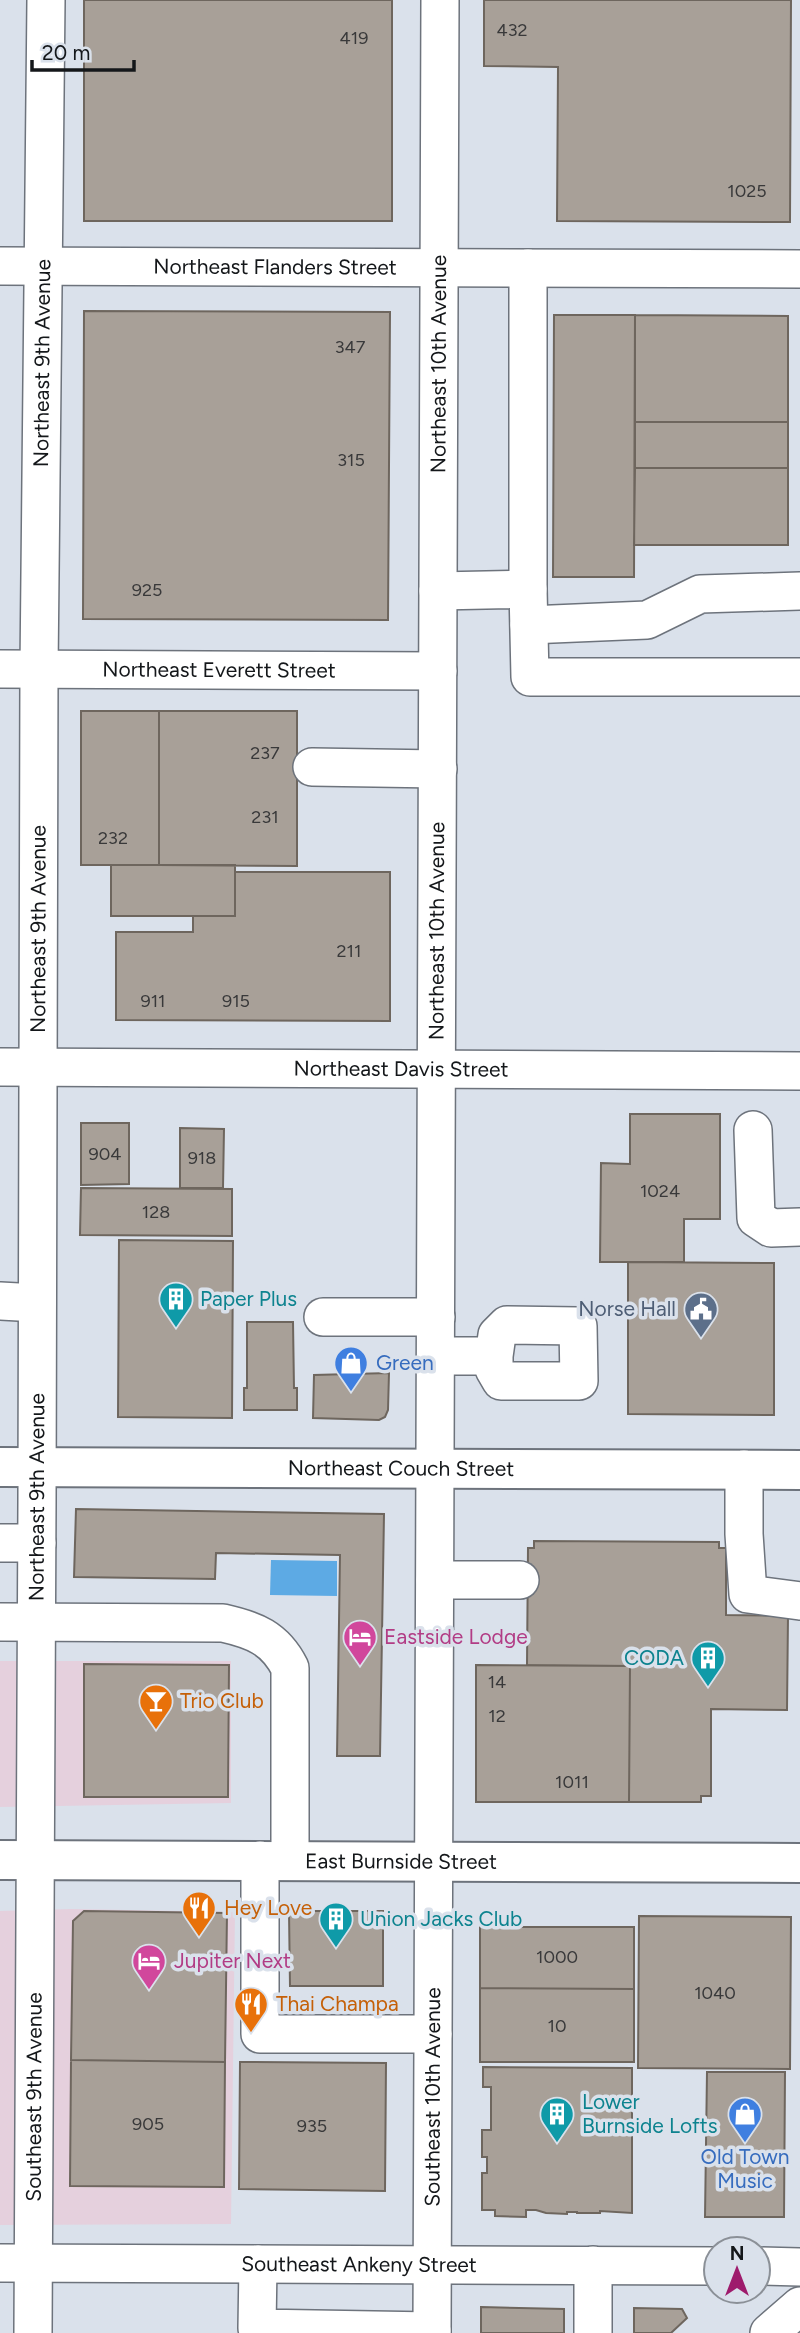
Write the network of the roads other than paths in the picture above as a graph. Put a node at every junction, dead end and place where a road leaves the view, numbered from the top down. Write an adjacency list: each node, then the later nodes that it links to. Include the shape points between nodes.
1 (46, 0): 4 (street, Northeast 9th Avenue)
2 (440, 0): 5 (street, Northeast 10th Avenue)
3 (0, 266): 4 (street, Northeast Flanders Street)
4 (44, 266): 5 (street, Northeast Flanders Street); 13 (street, Northeast 9th Avenue)
5 (440, 267): 6 (street, Northeast Flanders Street); 9 (street, Northeast 10th Avenue)
6 (528, 268): 7 (street, Northeast Flanders Street); 8 (street)
7 (800, 269)
8 (528, 590): 9 (street); 11 (street)
9 (439, 591): 14 (street, Northeast 10th Avenue)
10 (800, 591): 11 (street, via 700,594 646,620)
11 (528, 625): 15 (street, via 530,677)
12 (0, 669): 13 (street, Northeast Everett Street)
13 (38, 669): 14 (street, Northeast Everett Street); 19 (street, Northeast 9th Avenue)
14 (438, 671): 17 (street, Northeast 10th Avenue)
15 (800, 677)
16 (312, 767): 17 (street)
17 (439, 769): 20 (street, Northeast 10th Avenue)
18 (0, 1067): 19 (street, Northeast Davis Street)
19 (37, 1067): 20 (street, Northeast Davis Street); 25 (street, Northeast 9th Avenue)
20 (438, 1069): 21 (street, Northeast Davis Street); 27 (street, Northeast 10th Avenue)
21 (800, 1071)
22 (753, 1130): 23 (street, via 756,1218 771,1228)
23 (800, 1227)
24 (0, 1301): 25 (street)
25 (37, 1303): 30 (street, Northeast 9th Avenue)
26 (323, 1317): 27 (street)
27 (436, 1317): 28 (street, Northeast 10th Avenue)
28 (436, 1356): 29 (street); 31 (street, Northeast 10th Avenue)
29 (494, 1356)
30 (18, 1467): 31 (main road, Northeast Couch Street); 35 (street, Northeast 9th Avenue)
31 (435, 1468): 32 (main road, Northeast Couch Street); 36 (street, Northeast 10th Avenue)
32 (744, 1469): 33 (main road, Northeast Couch Street); 38 (street, via 748,1594)
33 (800, 1470)
34 (0, 1543): 35 (street)
35 (37, 1543): 40 (street, Northeast 9th Avenue)
36 (435, 1580): 37 (street); 43 (street, Northeast 10th Avenue)
37 (520, 1580)
38 (800, 1601)
39 (0, 1622): 40 (street)
40 (37, 1622): 41 (street, Northeast 9th Avenue); 42 (street, via 223,1623 253,1631 282,1652 290,1668)
41 (18, 1860): 42 (main road, East Burnside Street); 46 (street, Southeast 9th Avenue)
42 (275, 1860): 43 (main road, East Burnside Street); 45 (street, via 260,2035)
43 (434, 1861): 44 (main road, East Burnside Street); 45 (street, Southeast 10th Avenue)
44 (800, 1863)
45 (433, 2035): 48 (street, Southeast 10th Avenue)
46 (17, 2263): 47 (street, Southeast Ankeny Street); 55 (street, Southeast 9th Avenue)
47 (258, 2264): 48 (street, Southeast Ankeny Street); 54 (street, via 257,2328)
48 (432, 2264): 49 (street, Southeast Ankeny Street); 54 (street, Southeast 10th Avenue)
49 (593, 2265): 50 (street, Southeast Ankeny Street); 56 (street)
50 (702, 2266)
51 (772, 2266): 52 (street)
52 (800, 2267)
53 (800, 2306): 57 (street)
54 (432, 2332)
55 (33, 2333)
56 (593, 2333)
57 (769, 2333)

